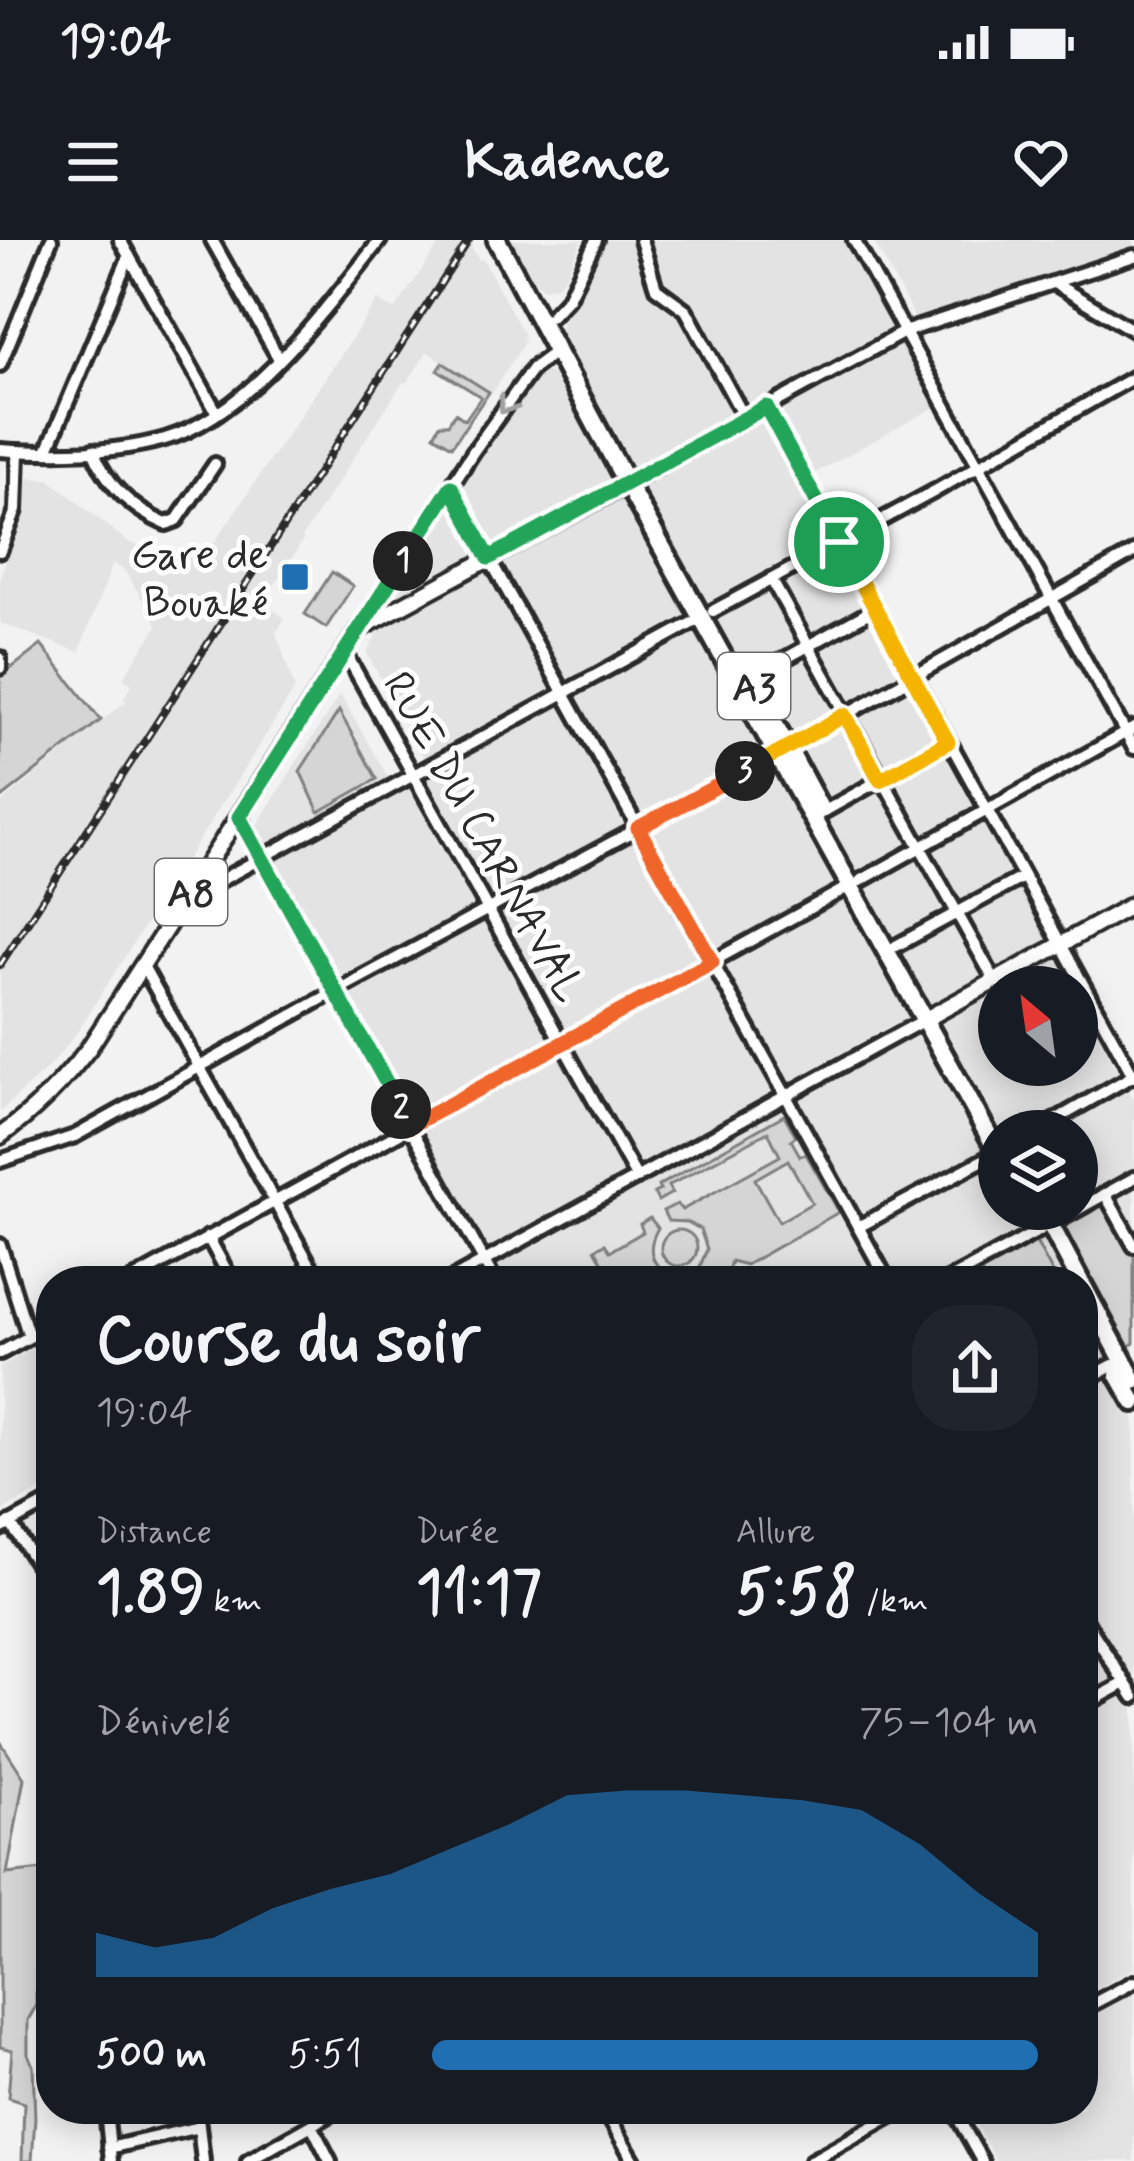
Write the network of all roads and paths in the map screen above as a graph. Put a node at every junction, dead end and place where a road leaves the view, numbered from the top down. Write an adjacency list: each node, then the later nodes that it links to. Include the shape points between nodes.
1 (51, 240): 18 (street)
2 (119, 240): 10 (street)
3 (212, 240): 17 (street)
4 (380, 240): 17 (street)
5 (496, 240): 16 (highway, A3)
6 (510, 240): 13 (highway, A3)
7 (596, 240): 13 (street, via 568,298)
8 (641, 240): 22 (street, via 656,288 686,310)
9 (854, 240): 15 (street)
10 (129, 256): 21 (street); 26 (street)
11 (1134, 256): 12 (street)
12 (1054, 283): 14 (street); 15 (street)
13 (550, 316): 29 (highway, A3)
14 (1134, 331)
15 (904, 332): 20 (street); 28 (street)
16 (556, 351): 29 (highway, A3); 30 (street, one-way to 30, via 533,368)
17 (279, 359): 21 (street)
18 (0, 365)
19 (1134, 377): 28 (street)
20 (766, 407): 22 (street); 31 (street)
21 (218, 413): 24 (street, via 170,438)
22 (745, 419): 29 (street)
23 (0, 450): 25 (street)
24 (92, 450): 26 (street); 27 (street, via 120,495 166,524)
25 (18, 451): 26 (street); 32 (street, via 16,510)
26 (47, 451)
27 (215, 464)
28 (979, 466): 31 (street); 36 (street)
29 (632, 481): 34 (main road); 38 (highway, A3)
30 (451, 487): 34 (street); 39 (street)
31 (839, 542): 35 (street); 37 (street)
32 (0, 551)
33 (1134, 552): 36 (street)
34 (489, 558): 39 (main road); 46 (street)
35 (771, 580): 38 (street); 40 (street)
36 (1052, 599): 44 (street); 48 (street)
37 (875, 609): 40 (street); 44 (street)
38 (708, 614): 45 (highway, A3); 46 (street); 51 (highway, A3)
39 (359, 629): 41 (main road, A8)
40 (808, 646): 45 (street); 47 (street)
41 (345, 652): 52 (street, RUE DU CARNAVAL); 56 (main road, A8)
42 (0, 658): 43 (street)
43 (0, 668)
44 (913, 677): 47 (street); 49 (street)
45 (750, 678): 51 (highway, A3)
46 (562, 693): 52 (street); 57 (street)
47 (845, 715): 51 (street); 53 (street)
48 (1130, 730): 50 (street); 55 (street)
49 (948, 742): 53 (street); 55 (street)
50 (1134, 748)
51 (783, 750): 54 (highway, A3); 57 (street); 61 (highway, A3)
52 (412, 773): 59 (street); 64 (street, RUE DU CARNAVAL)
53 (880, 780): 54 (street); 58 (street)
54 (823, 812): 61 (highway, A3)
55 (986, 812): 58 (street); 60 (street)
56 (239, 817): 59 (street); 62 (main road, A8)
57 (638, 828): 64 (street); 68 (street)
58 (919, 849): 61 (street); 65 (street)
59 (261, 856): 62 (street); 72 (street)
60 (1023, 877): 65 (street); 66 (street)
61 (855, 883): 67 (highway, A3); 68 (street); 74 (highway, A3)
62 (187, 898): 69 (main road, A8)
63 (1134, 904): 66 (main road)
64 (488, 910): 72 (street); 75 (street, RUE DU CARNAVAL)
65 (956, 914): 67 (street); 70 (street)
66 (1061, 945): 71 (main road); 77 (street)
67 (896, 946): 74 (highway, A3)
68 (712, 962): 75 (street); 78 (street)
69 (143, 966): 76 (street); 83 (main road, A8, via 64,1081)
70 (986, 966)
71 (1024, 966)
72 (336, 991): 76 (street); 82 (street)
73 (978, 991): 74 (main road)
74 (929, 1017): 78 (street); 79 (highway, A3); 81 (highway, A3)
75 (562, 1043): 82 (street); 86 (street, RUE DU CARNAVAL)
76 (200, 1067): 84 (street, via 75,1136); 90 (street)
77 (1134, 1076): 80 (street)
78 (785, 1096): 86 (street); 91 (street)
79 (986, 1110)
80 (1073, 1110)
81 (978, 1112)
82 (410, 1126): 90 (street); 98 (street)
83 (0, 1136)
84 (0, 1161)
85 (978, 1164): 91 (street)
86 (637, 1178): 98 (street)
87 (1134, 1178): 88 (street)
88 (1105, 1194): 89 (street); 97 (street)
89 (1098, 1197)
90 (274, 1201): 95 (street); 101 (street)
91 (858, 1227): 104 (street)
92 (1032, 1230): 105 (street)
93 (1047, 1230): 106 (highway)
94 (1049, 1230): 107 (highway)
95 (208, 1237): 99 (street); 100 (street)
96 (0, 1245): 111 (street)
97 (1134, 1246)
98 (484, 1261): 102 (street); 103 (street)
99 (157, 1266)
100 (224, 1266)
101 (311, 1266)
102 (475, 1266)
103 (487, 1266)
104 (880, 1266)
105 (982, 1266)
106 (1061, 1266)
107 (1071, 1266)
108 (1098, 1313): 113 (highway)
109 (1098, 1328): 113 (highway)
110 (36, 1333): 111 (street)
111 (29, 1337): 112 (street)
112 (0, 1353)
113 (1123, 1359): 114 (highway); 115 (highway)
114 (1134, 1381)
115 (1134, 1402)
116 (36, 1509): 117 (street)
117 (5, 1526): 118 (street)
118 (36, 1566)
119 (1098, 1641): 120 (street)
120 (1125, 1683): 121 (street); 122 (street)
121 (1134, 1697)
122 (1098, 1698)
123 (1134, 1982): 124 (street)
124 (1098, 2001)
125 (108, 2124): 133 (street)
126 (199, 2124): 132 (street)
127 (315, 2124): 131 (street)
128 (613, 2124): 137 (street)
129 (877, 2124): 138 (street)
130 (961, 2124): 139 (street)
131 (312, 2126): 135 (street); 136 (street)
132 (199, 2127): 133 (street); 134 (street)
133 (111, 2154)
134 (203, 2161)
135 (248, 2161)
136 (330, 2161)
137 (634, 2161)
138 (811, 2161)
139 (982, 2161)

